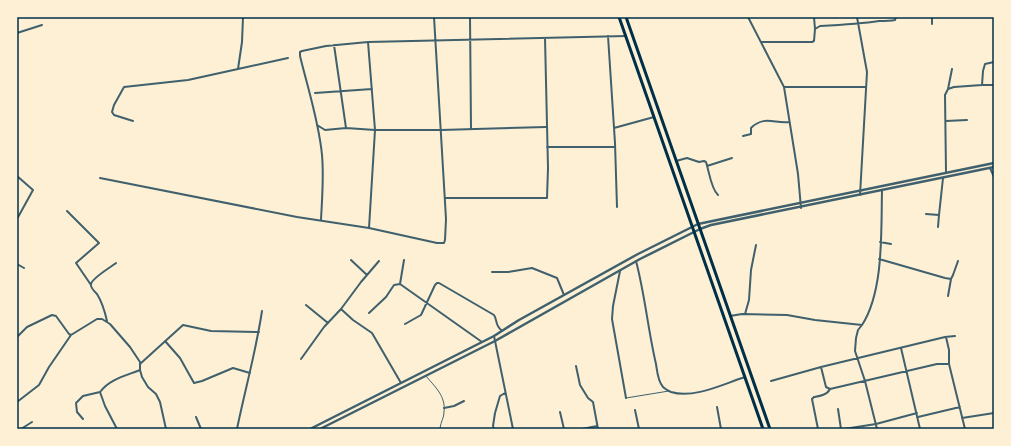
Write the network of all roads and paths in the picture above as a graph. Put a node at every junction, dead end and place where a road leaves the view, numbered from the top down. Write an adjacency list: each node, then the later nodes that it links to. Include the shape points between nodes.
1 (243, 17): 27 (street)
2 (434, 17): 21 (street)
3 (470, 17): 20 (street)
4 (619, 17): 18 (main road)
5 (626, 17): 16 (main road)
6 (748, 17): 23 (street)
7 (814, 17): 14 (street)
8 (857, 17): 11 (street)
9 (932, 17): 12 (street)
10 (895, 18): 11 (street)
11 (858, 24): 14 (street, via 820,26); 33 (street, via 867,72)
12 (932, 24)
13 (42, 25): 15 (street)
14 (815, 29): 23 (street, via 815,38 812,42)
15 (17, 33)
16 (632, 34): 18 (main road); 31 (main road)
17 (608, 36): 18 (street); 19 (street); 47 (street)
18 (626, 36): 34 (main road)
19 (545, 38): 20 (street); 45 (street)
20 (470, 39): 21 (street); 48 (street)
21 (435, 40): 22 (street); 50 (street)
22 (368, 42): 24 (street); 35 (street)
23 (760, 42): 32 (street)
24 (334, 45): 37 (street); 44 (street, via 300,52)
25 (288, 58): 27 (street)
26 (994, 62): 29 (street, via 985,64)
27 (238, 69): 41 (street, via 188,80 123,87 112,112)
28 (952, 69): 36 (street)
29 (982, 85): 30 (street); 36 (street)
30 (994, 85)
31 (650, 86): 34 (main road); 52 (main road)
32 (784, 87): 33 (street); 43 (street)
33 (866, 87): 66 (street)
34 (644, 88): 39 (main road)
35 (372, 89): 37 (street); 49 (street)
36 (948, 89): 42 (street)
37 (341, 91): 38 (street); 46 (street)
38 (315, 93)
39 (654, 117): 47 (street); 53 (main road)
40 (967, 120): 42 (street)
41 (133, 121)
42 (946, 121): 61 (street)
43 (789, 122): 51 (street, via 770,120 759,123 751,128 751,134); 71 (street)
44 (316, 124): 46 (street, via 325,130); 78 (street, via 322,155)
45 (546, 127): 48 (street); 54 (street)
46 (346, 128): 49 (street)
47 (614, 128): 55 (street)
48 (471, 129): 50 (street)
49 (375, 130): 50 (street); 82 (street)
50 (441, 130): 70 (street)
51 (743, 136)
52 (668, 138): 53 (main road); 57 (main road)
53 (662, 140): 80 (main road)
54 (547, 147): 55 (street); 70 (street, via 547,198)
55 (615, 147): 72 (street)
56 (732, 158): 59 (street)
57 (676, 161): 59 (street, via 687,158 704,161); 79 (main road)
58 (994, 163): 61 (street)
59 (707, 166): 68 (street, via 712,186)
60 (992, 168): 63 (street); 65 (street)
61 (946, 172): 66 (street)
62 (17, 176): 77 (street, via 33,190)
63 (994, 177)
64 (100, 178): 78 (street)
65 (943, 178): 67 (street); 76 (street)
66 (861, 190): 69 (street); 71 (street)
67 (882, 191): 69 (street); 85 (street)
68 (718, 195)
69 (860, 195): 73 (street)
70 (445, 198): 82 (street, via 443,244)
71 (801, 203): 73 (street); 79 (street)
72 (617, 207)
73 (801, 208): 83 (street)
74 (67, 211): 102 (street, via 99,243 76,263)
75 (926, 214): 76 (street)
76 (939, 216): 81 (street)
77 (17, 219)
78 (321, 220): 82 (street)
79 (698, 224): 80 (street); 83 (main road)
80 (692, 227): 84 (main road); 103 (street)
81 (938, 227)
82 (369, 228)
83 (700, 229): 84 (street); 111 (main road)
84 (694, 232): 92 (street); 137 (main road)
85 (880, 242): 86 (street); 88 (street)
86 (891, 244)
87 (756, 245): 110 (street)
88 (879, 259): 100 (street); 115 (street, via 877,285)
89 (350, 260): 99 (street)
90 (404, 260): 101 (street)
91 (379, 261): 99 (street)
92 (636, 261): 97 (street); 142 (street, via 659,380)
93 (958, 261): 100 (street)
94 (116, 263): 102 (street)
95 (17, 264): 96 (street)
96 (24, 268)
97 (620, 270): 124 (street); 145 (street, via 612,319)
98 (492, 272): 103 (street, via 532,268 557,278)
99 (367, 275): 107 (street)
100 (951, 279): 104 (street)
101 (400, 284): 105 (street); 109 (street, via 394,285 386,297)
102 (91, 285): 112 (street, via 105,310)
103 (564, 295): 116 (street)
104 (948, 296)
105 (428, 303): 114 (street, via 421,315); 116 (street, via 435,286 439,283 494,315 496,324); 125 (street)
106 (306, 305): 113 (street)
107 (341, 309): 113 (street); 140 (street, via 372,333)
108 (262, 311): 117 (street)
109 (369, 313)
110 (745, 314): 111 (street); 115 (street, via 787,315)
111 (730, 316): 178 (main road)
112 (107, 321): 118 (street, via 97,319); 129 (street, via 130,347)
113 (328, 323): 127 (street)
114 (405, 324)
115 (862, 325): 128 (street, via 856,338)
116 (502, 331): 120 (street)
117 (259, 332): 123 (street, via 211,331 183,325); 135 (street)
118 (70, 335): 119 (street, via 56,316 52,315 27,327); 147 (street, via 39,385)
119 (17, 336)
120 (494, 336): 124 (street); 125 (street)
121 (955, 336): 122 (street)
122 (946, 337): 126 (street); 130 (street)
123 (165, 341): 129 (street); 135 (street, via 180,358 194,384 233,368)
124 (495, 341): 136 (street); 144 (street)
125 (482, 342): 140 (street)
126 (901, 348): 128 (street); 134 (street)
127 (302, 358)
128 (857, 359): 132 (street); 139 (street)
129 (140, 364): 133 (street)
130 (949, 364): 134 (street, via 943,363); 149 (street)
131 (576, 366): 162 (street, via 580,385 592,402)
132 (821, 367): 138 (street); 141 (street, via 826,388)
133 (140, 370): 143 (street, via 116,379); 165 (street, via 148,387 158,398)
134 (907, 372): 139 (street); 154 (street)
135 (250, 373): 167 (street)
136 (426, 376): 150 (lane, via 440,392); 169 (street)
137 (745, 377): 142 (street, via 698,392 687,394); 177 (main road)
138 (771, 381)
139 (865, 381): 141 (street); 161 (street)
140 (401, 383): 168 (street)
141 (830, 389): 179 (street, via 824,395 812,399)
142 (669, 391): 145 (lane)
143 (100, 392): 159 (street, via 83,396 76,403 77,412); 164 (street)
144 (505, 393): 171 (street, via 500,396 497,404); 172 (street)
145 (626, 398)
146 (464, 401): 150 (street)
147 (17, 402)
148 (717, 407): 176 (street)
149 (960, 407): 157 (street); 158 (street)
150 (444, 408): 170 (lane, via 440,428)
151 (838, 409): 180 (street)
152 (635, 410): 175 (street)
153 (560, 412): 173 (street)
154 (917, 413): 157 (street); 161 (street)
155 (994, 413): 158 (street)
156 (196, 417): 166 (street)
157 (918, 417): 182 (street)
158 (962, 418): 183 (street)
159 (83, 419)
160 (32, 422): 163 (street)
161 (876, 424): 180 (street); 181 (street)
162 (598, 428): 174 (street)
163 (21, 429)
164 (117, 429)
165 (166, 429)
166 (201, 429)
167 (237, 429)
168 (310, 429)
169 (320, 429)
170 (442, 429)
171 (494, 429)
172 (513, 429)
173 (564, 429)
174 (582, 429)
175 (639, 429)
176 (721, 429)
177 (763, 429)
178 (770, 429)
179 (818, 429)
180 (843, 429)
181 (877, 429)
182 (920, 429)
183 (965, 429)

